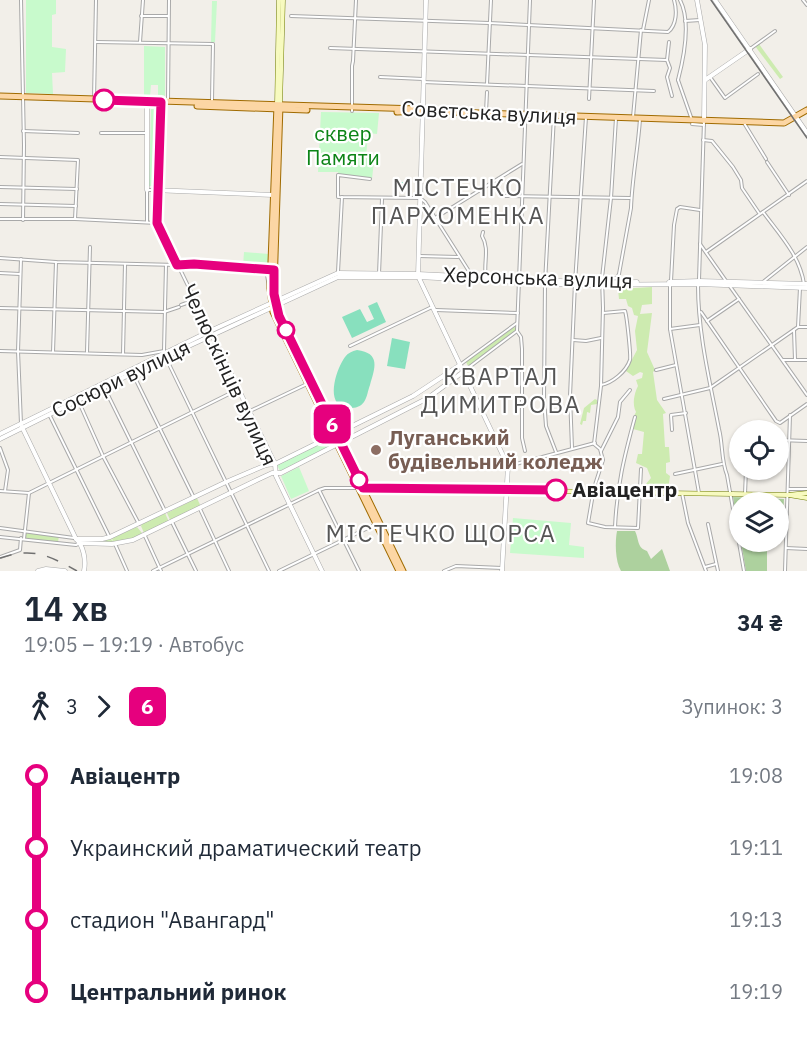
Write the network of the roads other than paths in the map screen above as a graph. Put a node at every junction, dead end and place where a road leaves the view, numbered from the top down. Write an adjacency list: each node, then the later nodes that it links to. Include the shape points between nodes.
1 (21, 0): 56 (street)
2 (96, 0): 30 (street)
3 (142, 0): 18 (street)
4 (169, 0): 19 (street)
5 (281, 0): 63 (main road)
6 (356, 0): 21 (street)
7 (426, 0): 23 (street)
8 (491, 0): 25 (street)
9 (530, 0): 26 (street)
10 (594, 0): 27 (street)
11 (649, 0): 28 (street)
12 (674, 0): 28 (street, via 675,20 668,32)
13 (680, 0): 24 (street)
14 (697, 0): 22 (street)
15 (715, 0): 36 (street)
16 (803, 0): 17 (street)
17 (807, 5)
18 (141, 16): 19 (street); 31 (street)
19 (169, 16): 32 (street)
20 (291, 16): 21 (street)
21 (355, 18): 23 (street); 35 (street)
22 (701, 20): 24 (street); 47 (street)
23 (426, 21): 25 (street); 37 (street)
24 (685, 21): 75 (street, via 678,80)
25 (489, 23): 26 (street); 38 (street)
26 (529, 25): 27 (street); 39 (street)
27 (593, 27): 28 (street); 40 (street)
28 (642, 30): 41 (street)
29 (775, 31): 36 (street)
30 (96, 42): 31 (street); 57 (street)
31 (140, 42): 32 (street)
32 (169, 42): 59 (street); 61 (street, via 213,44)
33 (669, 42): 42 (street)
34 (330, 48): 35 (street)
35 (354, 49): 37 (street); 64 (street)
36 (750, 49): 44 (street); 71 (street)
37 (424, 52): 38 (street); 46 (street)
38 (487, 54): 39 (street); 48 (street)
39 (527, 55): 40 (street); 49 (street)
40 (591, 57): 41 (street); 50 (street)
41 (637, 60): 42 (street); 51 (street)
42 (667, 60): 54 (street)
43 (758, 74): 44 (street, via 725,98)
44 (710, 76): 47 (street)
45 (380, 77): 46 (street)
46 (423, 80): 48 (street); 66 (street)
47 (704, 80): 77 (street)
48 (487, 84): 49 (street)
49 (525, 86): 50 (street); 68 (street)
50 (589, 88): 51 (street); 58 (street)
51 (634, 90): 52 (street); 73 (street)
52 (654, 91)
53 (487, 92): 67 (street)
54 (672, 96)
55 (0, 98): 56 (main road)
56 (22, 99): 57 (main road); 60 (main road); 78 (street)
57 (94, 99): 60 (main road)
58 (589, 99)
59 (168, 102): 61 (main road); 62 (main road)
60 (147, 103): 62 (main road); 81 (street)
61 (212, 103): 63 (main road)
62 (161, 104): 63 (main road); 93 (street, Челюскінців вулиця)
63 (278, 107): 64 (main road, Совєтська вулиця); 95 (main road)
64 (352, 110): 66 (main road, Совєтська вулиця)
65 (807, 110): 71 (main road)
66 (422, 111): 67 (main road, Совєтська вулиця); 101 (street)
67 (486, 115): 68 (main road, Совєтська вулиця)
68 (524, 116): 69 (main road, Совєтська вулиця); 86 (street)
69 (554, 116): 70 (main road, Совєтська вулиця); 99 (street)
70 (586, 117): 72 (main road, Совєтська вулиця); 102 (street)
71 (796, 117): 76 (main road, Совєтська вулиця, via 784,123); 82 (street)
72 (616, 118): 73 (main road, Совєтська вулиця); 103 (street)
73 (633, 119): 74 (main road, Совєтська вулиця)
74 (640, 119): 75 (main road, Совєтська вулиця); 104 (street)
75 (692, 122): 77 (main road, Совєтська вулиця)
76 (743, 122): 77 (main road, Совєтська вулиця); 94 (street)
77 (704, 123): 83 (street)
78 (23, 131): 79 (street); 85 (street)
79 (78, 133)
80 (101, 133): 81 (street)
81 (147, 133): 92 (street)
82 (807, 133)
83 (703, 141): 108 (street); 109 (street, via 712,141 734,167 742,189)
84 (0, 158): 85 (street)
85 (24, 158): 90 (street); 91 (street, via 78,160)
86 (523, 163): 98 (street); 110 (street)
87 (370, 179): 97 (street, via 338,175)
88 (807, 181): 94 (street)
89 (0, 187): 90 (street)
90 (23, 187): 91 (street); 106 (street)
91 (77, 189): 107 (street)
92 (147, 190): 93 (street); 114 (street)
93 (156, 190): 95 (street); 115 (street, Челюскінців вулиця)
94 (789, 195): 109 (street)
95 (275, 196): 131 (main road)
96 (504, 196): 98 (street)
97 (340, 197): 100 (street); 133 (street)
98 (522, 197): 99 (street); 139 (street)
99 (549, 197): 102 (street); 140 (street)
100 (382, 198): 101 (street); 135 (street)
101 (420, 198): 110 (street); 122 (street)
102 (580, 198): 103 (street); 143 (street)
103 (611, 198): 104 (street); 141 (street)
104 (630, 198): 141 (street, via 632,208 619,273 617,278)
105 (0, 204): 106 (street)
106 (23, 205): 107 (street); 112 (street)
107 (76, 206): 113 (street)
108 (700, 210): 117 (street); 144 (street, via 677,209)
109 (761, 213): 120 (street); 121 (street)
110 (435, 218): 123 (street)
111 (0, 219): 112 (street)
112 (23, 219): 113 (street)
113 (75, 219): 114 (street)
114 (147, 222): 115 (street)
115 (157, 223): 130 (street, Челюскінців вулиця)
116 (483, 232): 138 (street)
117 (700, 244): 120 (street); 142 (street)
118 (90, 247): 127 (street)
119 (807, 247): 121 (street)
120 (706, 252): 145 (street)
121 (795, 255): 146 (street); 147 (street)
122 (419, 256): 123 (street); 136 (street)
123 (458, 257): 137 (street)
124 (0, 258): 125 (street)
125 (21, 258): 126 (street); 134 (street)
126 (56, 262): 127 (street); 155 (street)
127 (90, 262): 128 (street); 157 (street)
128 (125, 264): 129 (street); 158 (street)
129 (166, 265): 130 (street); 159 (street)
130 (177, 265): 131 (street); 150 (street, Челюскінців вулиця)
131 (270, 270): 151 (main road); 151 (main road)
132 (0, 273): 134 (street)
133 (338, 273): 135 (street, Херсонська вулиця); 151 (street, Херсонська вулиця)
134 (20, 274): 154 (street)
135 (379, 274): 136 (street, Херсонська вулиця)
136 (418, 276): 137 (street, Херсонська вулиця); 139 (street, Херсонська вулиця); 151 (street, Херсонська вулиця, via 338,277); 153 (street)
137 (472, 277): 138 (street, Херсонська вулиця)
138 (486, 278): 139 (street, Херсонська вулиця)
139 (520, 281): 140 (street, Херсонська вулиця); 160 (street)
140 (545, 282): 143 (street, Херсонська вулиця); 221 (street, via 544,399 546,426)
141 (602, 282): 143 (street, Херсонська вулиця); 144 (street, Херсонська вулиця); 161 (street)
142 (698, 282): 144 (street, Херсонська вулиця); 145 (street, Херсонська вулиця); 156 (street)
143 (575, 283): 172 (street)
144 (670, 283): 167 (street)
145 (728, 284): 146 (street, Херсонська вулиця); 149 (street)
146 (760, 285): 147 (street, Херсонська вулиця); 148 (street, Херсонська вулиця)
147 (806, 286): 148 (street, Херсонська вулиця)
148 (800, 288): 165 (street)
149 (739, 299): 162 (street); 173 (street)
150 (195, 300): 159 (street); 170 (street, Челюскінців вулиця)
151 (274, 304): 170 (street, Сосюри вулиця); 190 (main road, via 279,326); 210 (main road)
152 (0, 308): 154 (street)
153 (432, 308): 160 (street); 174 (street); 184 (street)
154 (19, 309): 155 (street); 176 (street)
155 (54, 309): 157 (street); 177 (street)
156 (699, 309): 162 (street); 164 (street)
157 (88, 310): 158 (street); 178 (street)
158 (124, 311): 159 (street); 179 (street)
159 (165, 312): 180 (street)
160 (518, 313): 163 (street)
161 (603, 313): 171 (street); 191 (street, via 625,311 630,360 612,381)
162 (707, 321): 186 (street)
163 (517, 323): 169 (street); 184 (street)
164 (700, 324): 167 (street); 193 (street)
165 (798, 327): 166 (street); 168 (street)
166 (807, 327)
167 (670, 329): 185 (street)
168 (794, 330): 173 (street); 182 (street)
169 (517, 331): 188 (street); 220 (street, via 522,349)
170 (211, 333): 180 (street, Сосюри вулиця); 194 (street, Челюскінців вулиця)
171 (601, 338): 172 (street); 191 (street)
172 (573, 340): 218 (street)
173 (772, 345): 181 (street); 186 (street)
174 (350, 346)
175 (0, 351): 176 (street)
176 (18, 351): 177 (street); 207 (street)
177 (52, 352): 178 (street)
178 (87, 353): 179 (street)
179 (123, 354): 180 (street)
180 (164, 354): 189 (street, Сосюри вулиця); 202 (street); 207 (street, Сосюри вулиця)
181 (783, 360): 182 (street); 197 (street)
182 (795, 360): 183 (street)
183 (807, 360)
184 (460, 365): 188 (street); 210 (street, via 413,396)
185 (676, 365): 187 (street); 196 (street)
186 (739, 367): 193 (street); 205 (street, via 776,421 780,423)
187 (656, 370)
188 (463, 372): 216 (street, via 428,398); 227 (street)
189 (133, 373): 192 (street, Сосюри вулиця); 208 (street)
190 (307, 383): 201 (street); 210 (main road)
191 (601, 385): 215 (street)
192 (104, 387): 199 (street, Сосюри вулиця); 214 (street)
193 (710, 388): 196 (street); 226 (street)
194 (238, 389): 201 (street, Челюскінців вулиця); 202 (street)
195 (630, 390): 219 (street, via 620,402 618,417)
196 (682, 394): 198 (street); 203 (street)
197 (807, 395)
198 (664, 399)
199 (78, 400): 204 (street, Сосюри вулиця); 222 (street)
200 (807, 404): 205 (street)
201 (250, 411): 225 (street, Челюскінців вулиця)
202 (193, 412): 208 (street); 234 (street)
203 (686, 413): 209 (street, via 671,415); 230 (street)
204 (49, 414): 207 (street, Сосюри вулиця); 228 (street)
205 (790, 415): 212 (street)
206 (635, 417): 242 (street)
207 (22, 426): 211 (street, Сосюри вулиця); 233 (street)
208 (160, 428): 214 (street); 251 (street)
209 (672, 430)
210 (334, 434): 216 (main road); 225 (street)
211 (0, 436)
212 (790, 440): 213 (street); 236 (street)
213 (807, 441)
214 (132, 443): 222 (street); 254 (street)
215 (595, 443): 218 (street); 219 (street)
216 (339, 444): 231 (street); 235 (main road)
217 (0, 448): 224 (street)
218 (572, 448): 221 (street)
219 (601, 451): 240 (street, via 603,460)
220 (525, 452)
221 (556, 452): 227 (street)
222 (103, 456): 228 (street); 258 (street)
223 (0, 464): 224 (street)
224 (7, 464): 241 (street)
225 (275, 464): 231 (street, Челюскінців вулиця); 234 (street)
226 (723, 464): 230 (street); 249 (street)
227 (508, 466): 239 (street)
228 (76, 469): 233 (street); 265 (street)
229 (641, 469): 243 (street)
230 (695, 470): 232 (street); 246 (street)
231 (276, 473): 248 (street); 252 (street, Челюскінців вулиця)
232 (675, 474)
233 (50, 482): 244 (street); 268 (street)
234 (226, 482): 248 (street); 251 (street)
235 (360, 488): 238 (street); 239 (main road); 256 (main road)
236 (788, 489): 247 (street)
237 (0, 490): 241 (street)
238 (319, 490): 252 (street); 267 (street)
239 (507, 490): 240 (main road); 281 (street)
240 (594, 490): 242 (main road); 260 (street, via 588,524)
241 (5, 491): 244 (street)
242 (617, 491): 243 (main road); 260 (street)
243 (638, 491): 245 (main road); 260 (street, via 638,528)
244 (29, 493): 262 (street)
245 (682, 493): 246 (main road); 279 (street, via 688,523)
246 (699, 493): 249 (main road)
247 (807, 493): 250 (main road)
248 (232, 494): 253 (street); 259 (street)
249 (729, 494)
250 (789, 495)
251 (194, 498): 254 (street)
252 (289, 505): 259 (street); 276 (street, Челюскінців вулиця)
253 (200, 509): 255 (street); 269 (street)
254 (166, 512): 258 (street)
255 (172, 522): 263 (street); 275 (street)
256 (377, 523): 267 (street); 294 (main road)
257 (708, 524): 278 (street)
258 (139, 525): 265 (street)
259 (248, 525): 269 (street); 290 (street)
260 (615, 527)
261 (0, 528): 262 (street)
262 (26, 531): 266 (street); 268 (street, via 72,536)
263 (145, 536): 270 (street); 280 (street)
264 (0, 537): 266 (street)
265 (110, 537): 268 (street)
266 (22, 538): 268 (street, via 76,545); 277 (street, via 20,550)
267 (344, 540): 276 (street); 293 (street)
268 (78, 541): 270 (street); 285 (street)
269 (214, 541): 275 (street); 289 (street)
270 (115, 544): 286 (street)
271 (789, 548): 272 (street)
272 (807, 549)
273 (740, 552): 298 (street)
274 (786, 552): 299 (street)
275 (187, 554): 280 (street); 288 (street)
276 (314, 554): 291 (street); 292 (street, Челюскінців вулиця)
277 (0, 556)
278 (716, 564): 279 (street); 297 (street)
279 (705, 567): 296 (street)
280 (161, 569): 287 (street)
281 (502, 569): 295 (street, via 456,566)
282 (49, 570): 283 (street); 284 (street)
283 (38, 571)
284 (66, 571)
285 (84, 571)
286 (127, 571)
287 (153, 571)
288 (195, 571)
289 (229, 571)
290 (270, 571)
291 (279, 571)
292 (322, 571)
293 (359, 571)
294 (401, 571)
295 (444, 571)
296 (706, 571)
297 (718, 571)
298 (744, 571)
299 (785, 571)

